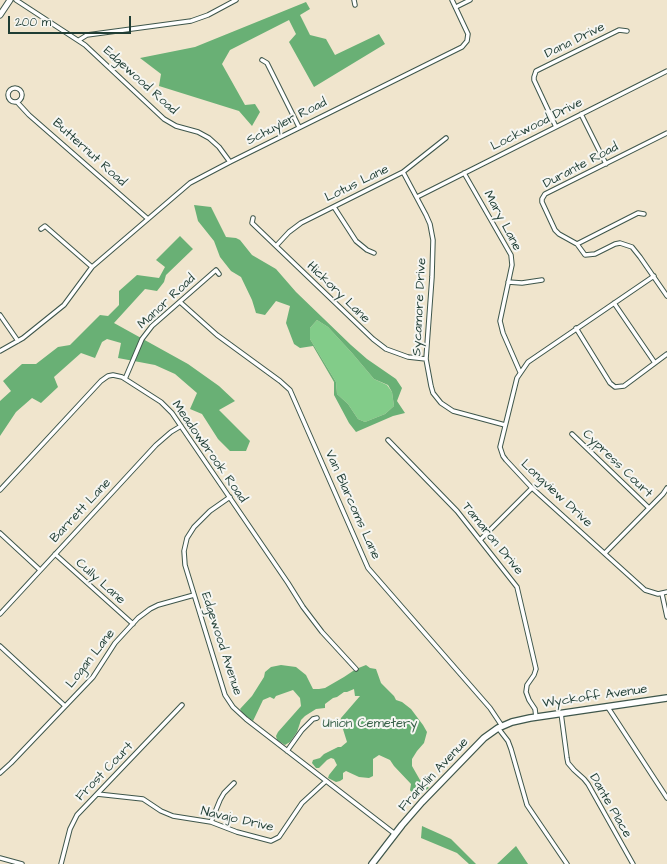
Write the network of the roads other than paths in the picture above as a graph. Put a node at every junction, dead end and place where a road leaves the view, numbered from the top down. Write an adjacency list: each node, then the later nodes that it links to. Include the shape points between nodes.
1 (10, 0): 9 (street)
2 (16, 0): 11 (street, Edgewood Road)
3 (236, 0): 11 (street, via 191,21 87,35)
4 (354, 0): 7 (street)
5 (452, 0): 8 (street, Schuyler Road)
6 (470, 0): 8 (street)
7 (355, 5)
8 (456, 7): 16 (street, Schuyler Road, via 468,34 467,41 462,46)
9 (0, 15)
10 (627, 31): 17 (street, Dana Drive, via 619,30 535,74 534,80)
11 (79, 40): 20 (street, Edgewood Road, via 164,119 209,138)
12 (262, 60): 16 (street, via 267,63)
13 (667, 71): 15 (street, Lockwood Drive)
14 (17, 102): 27 (street, Butternut Road)
15 (581, 114): 17 (street, Lockwood Drive); 21 (street)
16 (299, 127): 20 (street, Schuyler Road)
17 (556, 127): 23 (street, Lockwood Drive)
18 (667, 133): 21 (street, Durante Road)
19 (446, 138): 22 (street, Lotus Lane)
20 (230, 162): 27 (street, Schuyler Road, via 190,183)
21 (606, 164): 30 (street, Durante Road, via 546,194 542,199 555,230)
22 (403, 172): 24 (street, Sycamore Drive); 25 (street, Lotus Lane)
23 (464, 173): 24 (street, Lockwood Drive); 37 (street, Mary Lane, via 511,256 512,265)
24 (417, 197): 46 (street, Sycamore Drive, via 430,224 433,240)
25 (334, 206): 31 (street, Lotus Lane, via 295,226); 32 (street, via 356,241)
26 (644, 214): 30 (street, via 638,213)
27 (148, 218): 33 (street, Schuyler Road)
28 (253, 218): 31 (street, Hickory Lane, via 252,223)
29 (42, 229): 33 (street, via 44,226)
30 (578, 244): 35 (street, Durante Road, via 585,256 620,243 632,247)
31 (276, 246): 46 (street, Hickory Lane, via 386,349 408,357)
32 (374, 253)
33 (92, 267): 43 (street, Schuyler Road, via 64,305)
34 (219, 274): 39 (street, Manor Road, via 216,270)
35 (654, 276): 38 (street); 40 (street, Longview Drive)
36 (542, 280): 37 (street)
37 (508, 282): 48 (street, Mary Lane, via 501,327)
38 (667, 296)
39 (180, 302): 49 (street, Manor Road, via 147,332 139,345); 80 (street, Van Blarcoms Lane, via 217,335 290,390 368,568 490,708)
40 (614, 303): 42 (street, Longview Drive); 47 (street)
41 (0, 315): 43 (street)
42 (576, 328): 47 (street, via 615,387 624,386); 48 (street, Longview Drive, via 533,358)
43 (18, 341): 44 (street, Schuyler Road)
44 (0, 350)
45 (667, 354): 47 (street)
46 (426, 359): 50 (street, Sycamore Drive, via 433,393 441,403 459,413)
47 (656, 363)
48 (520, 372): 50 (street, Longview Drive)
49 (126, 379): 51 (street, Meadowbrook Road, via 167,407); 56 (street, Meadowbrook Road, via 113,375 102,380)
50 (505, 425): 54 (street, Longview Drive, via 500,446 503,456)
51 (181, 426): 57 (street, Meadowbrook Road); 62 (street, Barrett Lane, via 156,444)
52 (572, 434): 58 (street, Cypress Court)
53 (388, 440): 60 (street, Tamaron Drive, via 457,511)
54 (532, 488): 60 (street); 61 (street, Longview Drive)
55 (667, 488): 58 (street)
56 (0, 490)
57 (230, 497): 66 (street, Edgewood Avenue, via 201,519 187,538 184,558); 71 (street, Meadowbrook Road, via 313,620)
58 (649, 508): 61 (street)
59 (0, 533): 63 (street)
60 (481, 540): 77 (street, Tamaron Drive, via 514,581 519,594 536,669 526,692 536,709)
61 (605, 553): 65 (street, Longview Drive, via 645,590)
62 (55, 554): 63 (street, Barrett Lane); 69 (street, Cully Lane)
63 (40, 570): 67 (street, Barrett Lane)
64 (667, 592): 65 (street)
65 (662, 594): 68 (street)
66 (194, 595): 69 (street, Logan Lane, via 158,605); 81 (street, Edgewood Avenue, via 229,702)
67 (0, 614)
68 (667, 617)
69 (132, 624): 74 (street, Logan Lane, via 93,677)
70 (0, 646): 74 (street)
71 (356, 669)
72 (667, 698): 75 (main road, Wyckoff Avenue)
73 (182, 705): 85 (street, Frost Court)
74 (65, 706): 82 (street, Logan Lane)
75 (607, 706): 76 (main road, Wyckoff Avenue); 86 (street)
76 (561, 713): 77 (main road, Wyckoff Avenue); 94 (street, Dante Place, via 568,763 588,784)
77 (536, 717): 79 (main road, Wyckoff Avenue)
78 (317, 718): 81 (street, via 305,727)
79 (526, 719): 80 (main road, Franklin Avenue)
80 (500, 727): 88 (main road, Franklin Avenue, via 484,738); 93 (street, Van Blarcoms Lane, via 511,749 527,805)
81 (287, 751): 83 (street, Edgewood Avenue)
82 (0, 773)
83 (326, 781): 87 (street, Navajo Drive, via 302,803 279,838 274,840 237,832); 88 (street, Edgewood Avenue)
84 (234, 782): 87 (street, via 224,793)
85 (97, 794): 87 (street, Navajo Drive, via 143,799 173,816); 91 (street, Frost Court, via 73,822)
86 (667, 798)
87 (211, 822)
88 (395, 834): 92 (main road, Franklin Avenue)
89 (0, 858): 90 (street)
90 (22, 864)
91 (61, 864)
92 (372, 864)
93 (567, 864)
94 (633, 864)

